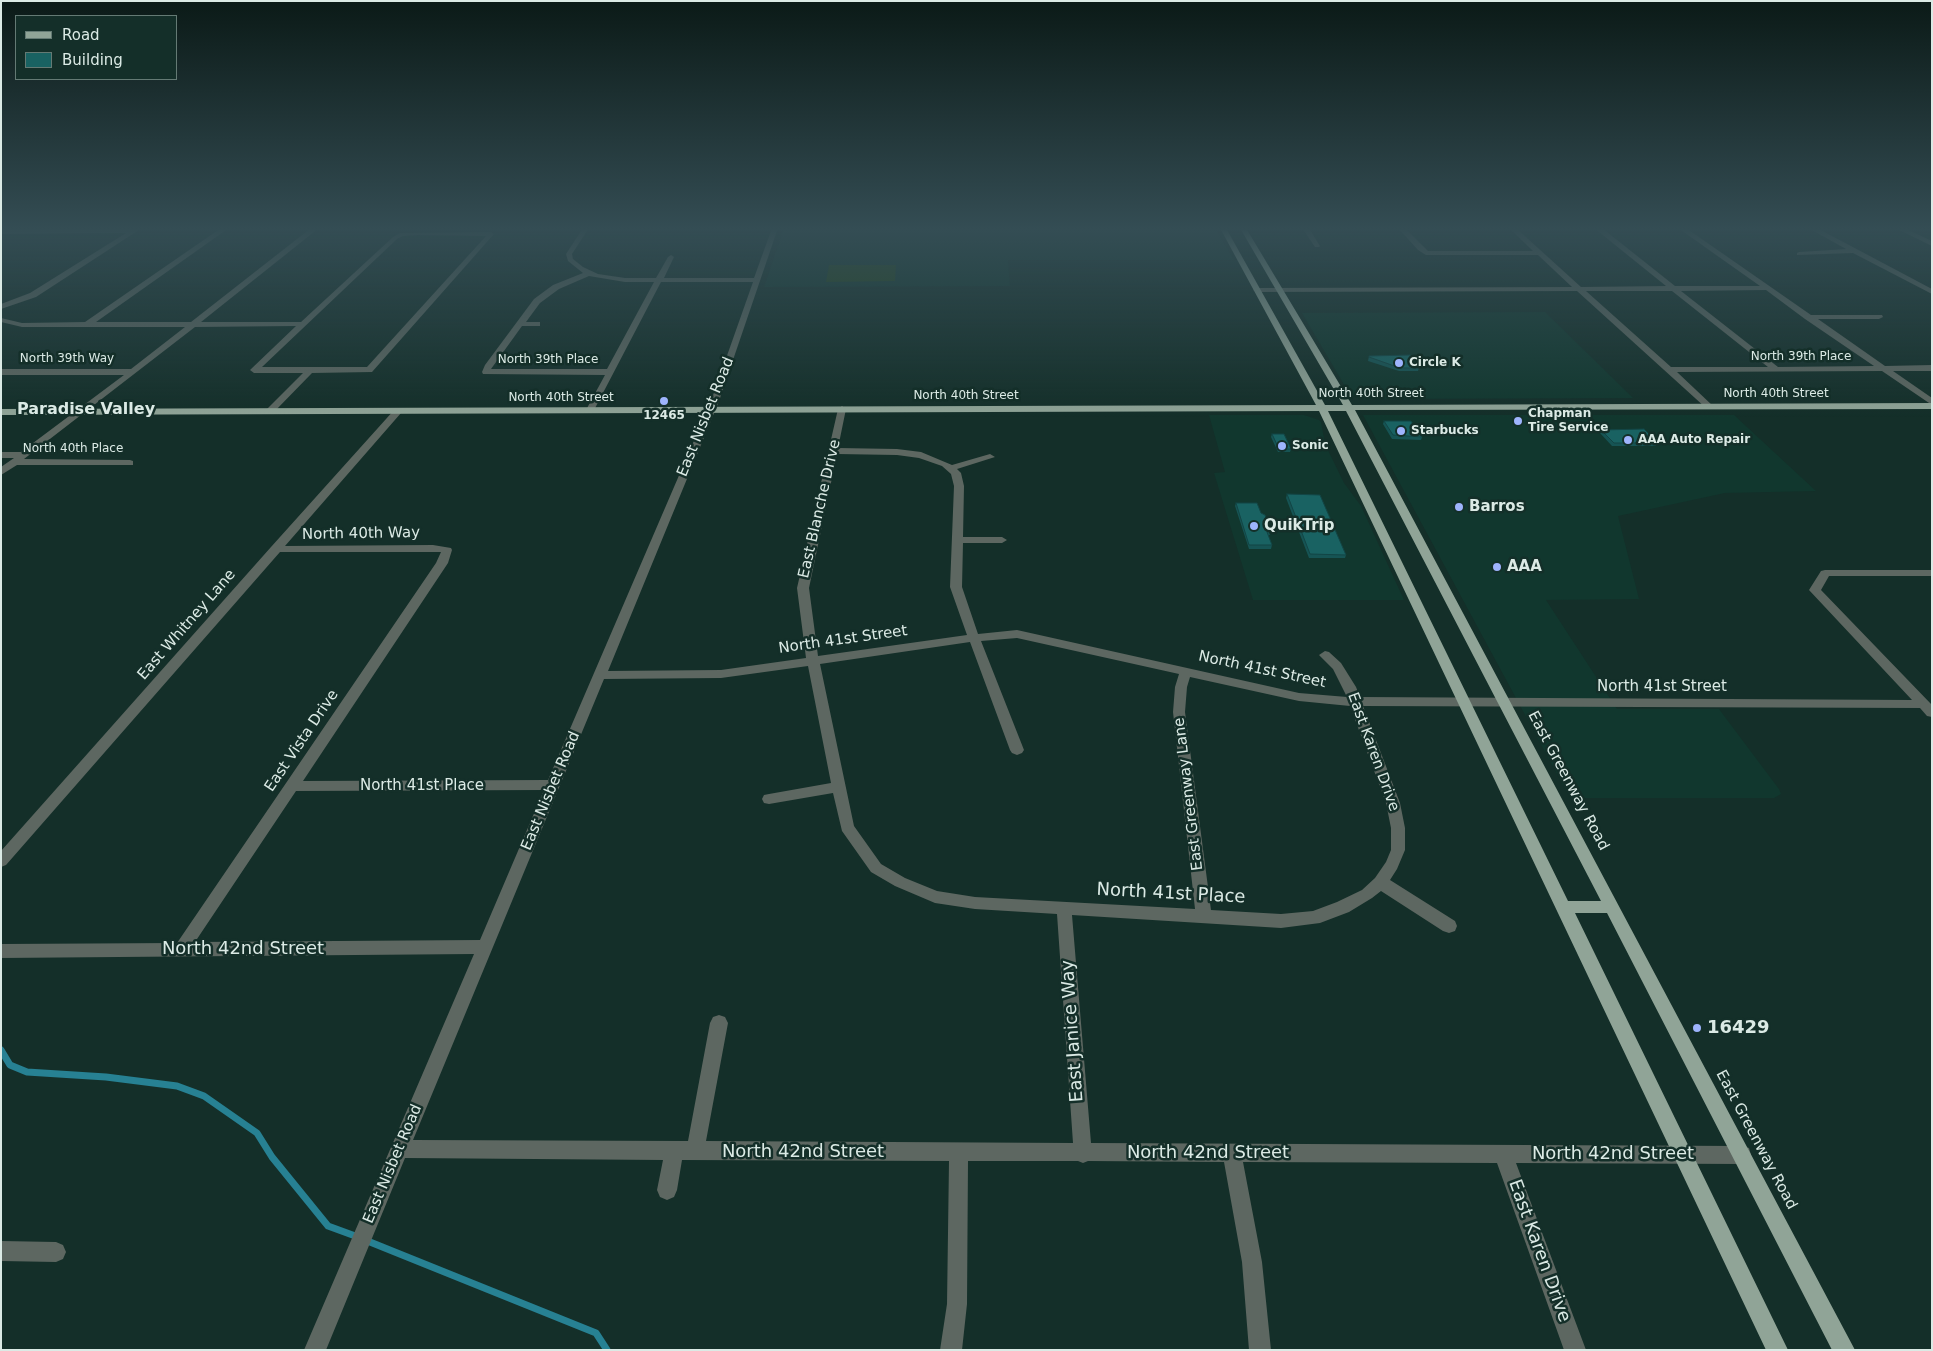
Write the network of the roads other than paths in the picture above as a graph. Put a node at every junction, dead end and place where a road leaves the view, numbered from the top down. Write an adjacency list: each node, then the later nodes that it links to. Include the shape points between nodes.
1 (39, 291): 14 (street)
2 (136, 291): 22 (street)
3 (235, 291): 18 (street)
4 (339, 291): 19 (street)
5 (440, 291): 27 (street, via 369,370)
6 (549, 291): 20 (street, via 531,306)
7 (653, 291): 30 (street)
8 (752, 291): 35 (street, East Nisbet Road)
9 (1258, 291): 33 (main road, East Greenway Road)
10 (1281, 291): 34 (main road, East Greenway Road)
11 (1583, 291): 25 (street)
12 (1678, 291): 26 (street)
13 (1771, 291): 15 (street)
14 (1, 308)
15 (1808, 317): 16 (street); 24 (street)
16 (1879, 317)
17 (1, 320): 22 (street, via 22,324)
18 (193, 324): 19 (street); 22 (street); 29 (street)
19 (303, 324): 27 (street, via 254,370)
20 (519, 324): 21 (street); 30 (street, North 39th Place, via 486,372)
21 (537, 324)
22 (87, 325)
23 (1932, 368): 24 (street, North 39th Place)
24 (1884, 369): 26 (street, North 39th Place); 31 (street)
25 (1670, 370): 26 (street, North 39th Place); 32 (street)
26 (1777, 370)
27 (309, 371): 38 (street)
28 (1, 372): 29 (street, North 39th Way)
29 (133, 372): 41 (street)
30 (610, 372): 37 (street)
31 (1932, 404): 32 (main road, North 40th Street)
32 (1709, 406): 34 (main road, North 40th Street)
33 (1322, 407): 34 (main road, North 40th Street); 36 (main road, North 40th Street); 61 (main road, East Greenway Road)
34 (1349, 407): 62 (main road, East Greenway Road)
35 (711, 409): 36 (main road, North 40th Street); 37 (main road, North 40th Street); 59 (street, East Nisbet Road)
36 (842, 409): 42 (street, East Blanche Drive)
37 (590, 410): 39 (main road, North 40th Street)
38 (270, 411): 39 (main road, North 40th Street); 41 (main road, North 40th Street)
39 (398, 411): 52 (street, East Whitney Lane)
40 (1, 412): 41 (main road, North 40th Street)
41 (82, 412): 44 (street)
42 (833, 451): 48 (street, via 907,452 934,458); 57 (street, East Blanche Drive, via 802,588)
43 (1, 455): 44 (street, North 40th Place)
44 (24, 455): 46 (street)
45 (990, 457): 48 (street)
46 (15, 462): 47 (street, North 40th Place); 49 (street)
47 (130, 463)
48 (951, 468): 50 (street, via 959,486)
49 (1, 472)
50 (957, 540): 51 (street); 55 (street, via 956,587)
51 (1002, 540)
52 (276, 550): 53 (street, North 40th Way); 69 (street, East Whitney Lane)
53 (447, 550): 66 (street, East Vista Drive, via 442,563)
54 (1932, 573): 63 (street, via 1825,573 1815,590)
55 (974, 638): 57 (street, North 41st Street); 58 (street, North 41st Street, via 1016,634); 64 (street)
56 (1325, 655): 60 (street, East Karen Drive, via 1338,666)
57 (813, 661): 59 (street, North 41st Street, via 721,674); 67 (street, East Blanche Drive)
58 (1186, 671): 60 (street, North 41st Street, via 1300,697); 75 (street, East Greenway Lane, via 1179,712)
59 (601, 675): 65 (street, East Nisbet Road)
60 (1355, 701): 61 (street, North 41st Street); 71 (street, East Karen Drive, via 1393,803 1398,828 1398,850)
61 (1465, 703): 62 (street, North 41st Street); 72 (main road, East Greenway Road)
62 (1505, 703): 63 (street, North 41st Street); 73 (main road, East Greenway Road)
63 (1927, 709)
64 (1017, 750)
65 (553, 785): 66 (street, North 41st Place); 77 (street, East Nisbet Road)
66 (292, 786): 78 (street, East Vista Drive)
67 (838, 787): 68 (street); 70 (street, East Blanche Drive, via 847,827)
68 (769, 799)
69 (1, 861)
70 (876, 868): 74 (street, North 41st Place, via 935,897 975,903)
71 (1380, 882): 75 (street, North 41st Place, via 1344,907 1314,918 1281,921); 76 (street)
72 (1563, 907): 73 (main road); 88 (main road, East Greenway Road)
73 (1612, 907): 89 (main road, East Greenway Road)
74 (1064, 908): 75 (street, North 41st Place); 87 (street, East Janice Way)
75 (1204, 917)
76 (1449, 926)
77 (486, 947): 78 (street, North 42nd Street); 81 (street, East Nisbet Road)
78 (182, 949): 79 (street, North 42nd Street)
79 (1, 951)
80 (719, 1023): 83 (street)
81 (399, 1149): 82 (street, North 42nd Street); 93 (street, East Nisbet Road)
82 (674, 1150): 83 (street, North 42nd Street); 90 (street)
83 (695, 1151): 85 (street, North 42nd Street)
84 (1232, 1152): 86 (street, North 42nd Street); 87 (street, North 42nd Street); 95 (street, via 1252,1262)
85 (959, 1153): 87 (street, North 42nd Street); 94 (street, via 957,1304)
86 (1503, 1153): 88 (street, North 42nd Street); 96 (street, East Karen Drive)
87 (1083, 1154)
88 (1684, 1154): 89 (street, North 42nd Street); 97 (main road, East Greenway Road)
89 (1742, 1155): 98 (main road, East Greenway Road)
90 (667, 1190)
91 (1, 1251): 92 (street)
92 (56, 1252)
93 (315, 1350)
94 (951, 1350)
95 (1260, 1350)
96 (1575, 1350)
97 (1777, 1350)
98 (1844, 1350)

